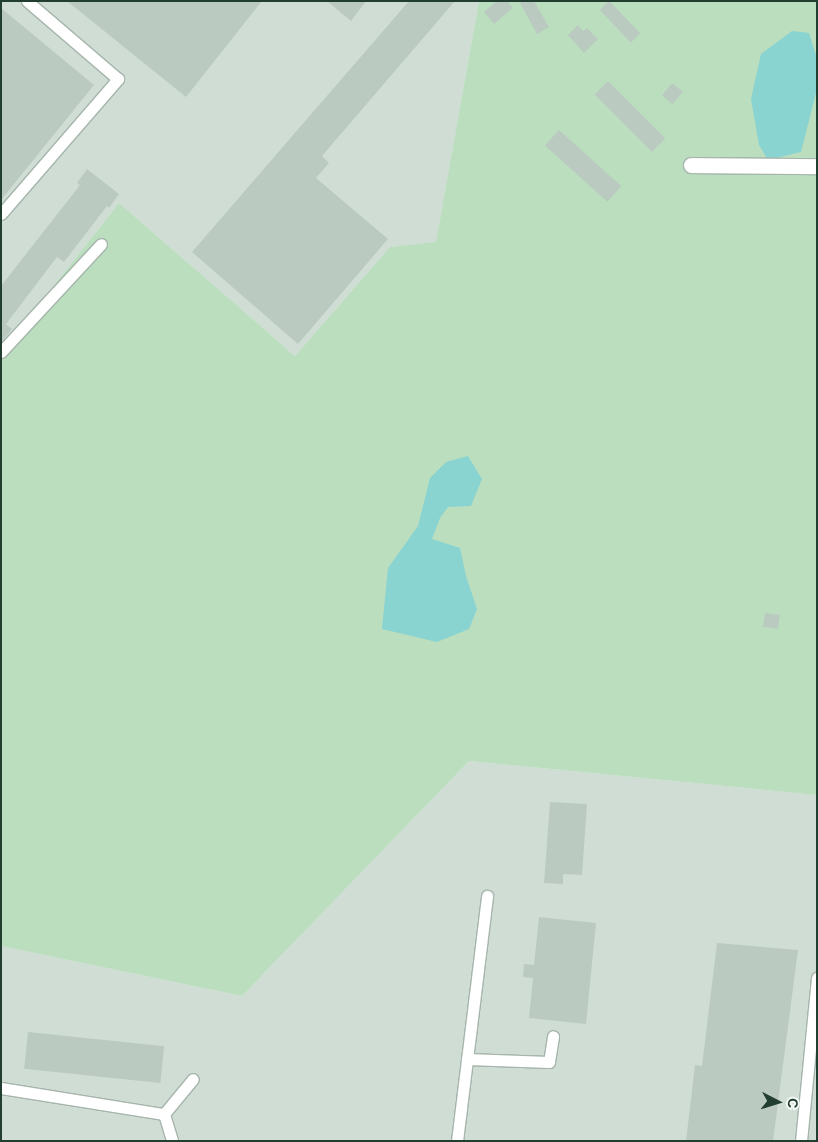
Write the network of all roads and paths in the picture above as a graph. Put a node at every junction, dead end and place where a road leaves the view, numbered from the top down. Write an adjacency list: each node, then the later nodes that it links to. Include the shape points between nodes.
1 (27, 1): 4 (lane, via 118,79)
2 (691, 165): 3 (street)
3 (817, 166)
4 (1, 214)
5 (101, 244): 6 (lane)
6 (1, 352)
7 (487, 896): 10 (lane)
8 (817, 978): 16 (lane)
9 (554, 1036): 10 (lane, via 549,1062)
10 (467, 1059): 15 (lane)
11 (193, 1079): 13 (lane)
12 (1, 1088): 13 (lane)
13 (164, 1114): 14 (lane)
14 (172, 1141)
15 (457, 1141)
16 (800, 1141)

